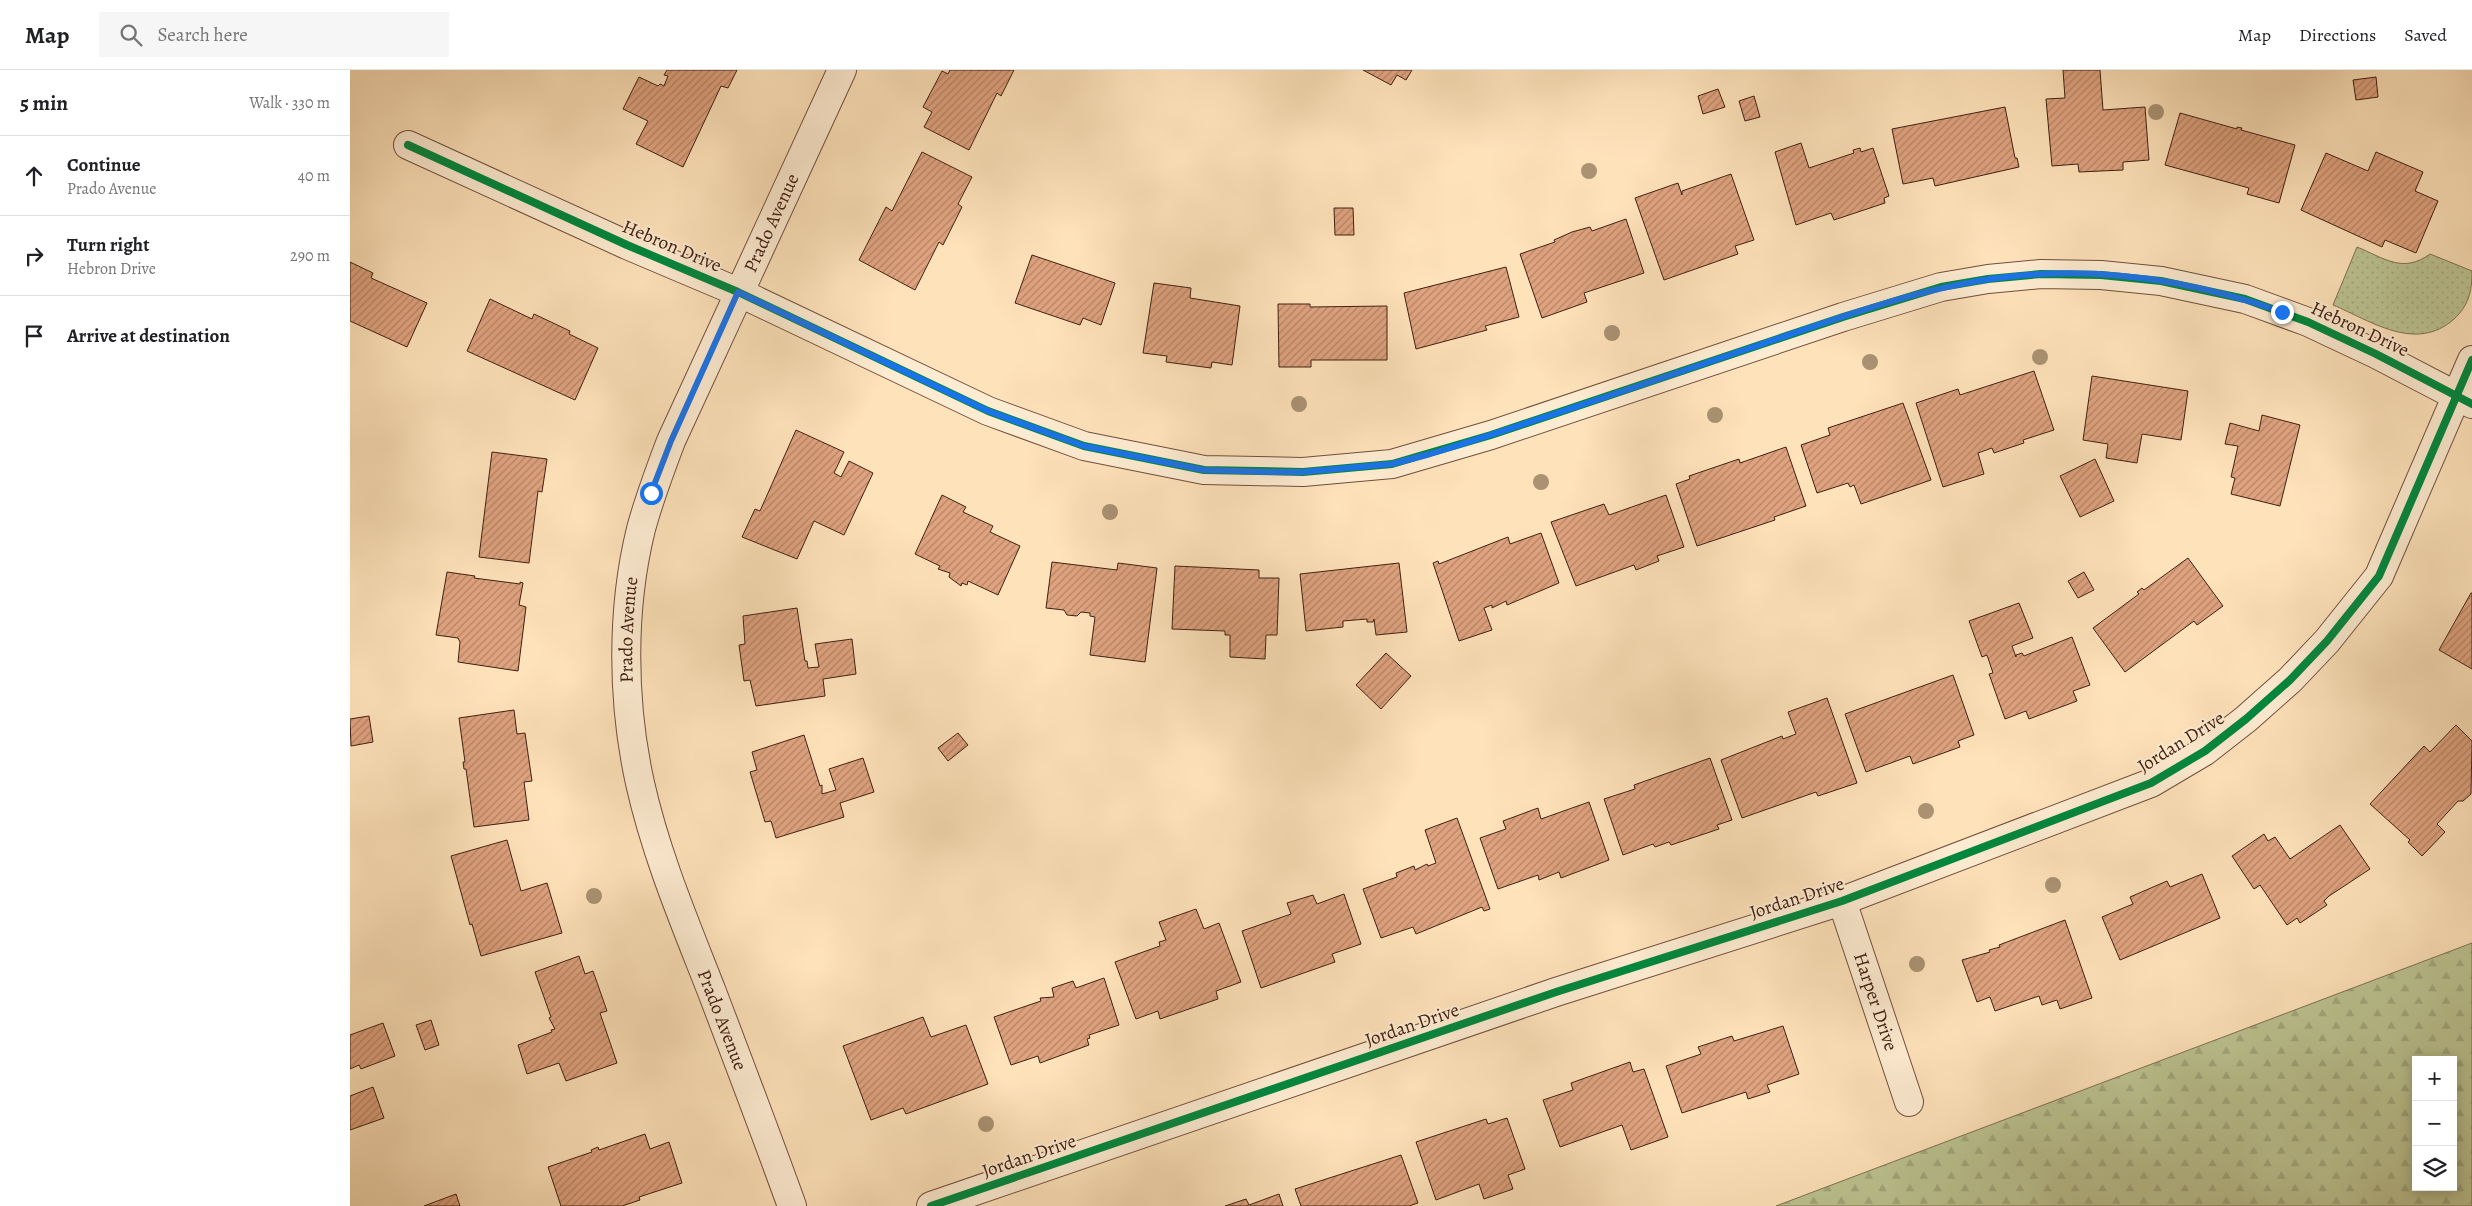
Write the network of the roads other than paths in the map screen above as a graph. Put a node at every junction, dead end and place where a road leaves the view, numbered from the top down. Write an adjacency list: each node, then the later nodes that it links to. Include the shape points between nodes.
1 (842, 70): 3 (street, Prado Avenue)
2 (408, 145): 3 (street, Hebron Drive)
3 (738, 292): 5 (street, Hebron Drive, via 970,402 1042,432 1084,446 1204,470 1303,472 1392,464 1491,435 1941,287 2041,274 2161,281 2245,299 2308,322); 8 (street, Prado Avenue, via 651,493 635,563 627,670 634,754 653,831 670,886)
4 (2472, 360): 5 (street, Jordan Drive)
5 (2465, 399): 6 (street, Jordan Drive, via 2379,576 2327,641 2246,719 2205,751 2150,783)
6 (1842, 901): 7 (street, Harper Drive); 9 (street, Jordan Drive, via 1556,992)
7 (1909, 1102)
8 (792, 1206)
9 (931, 1206)

